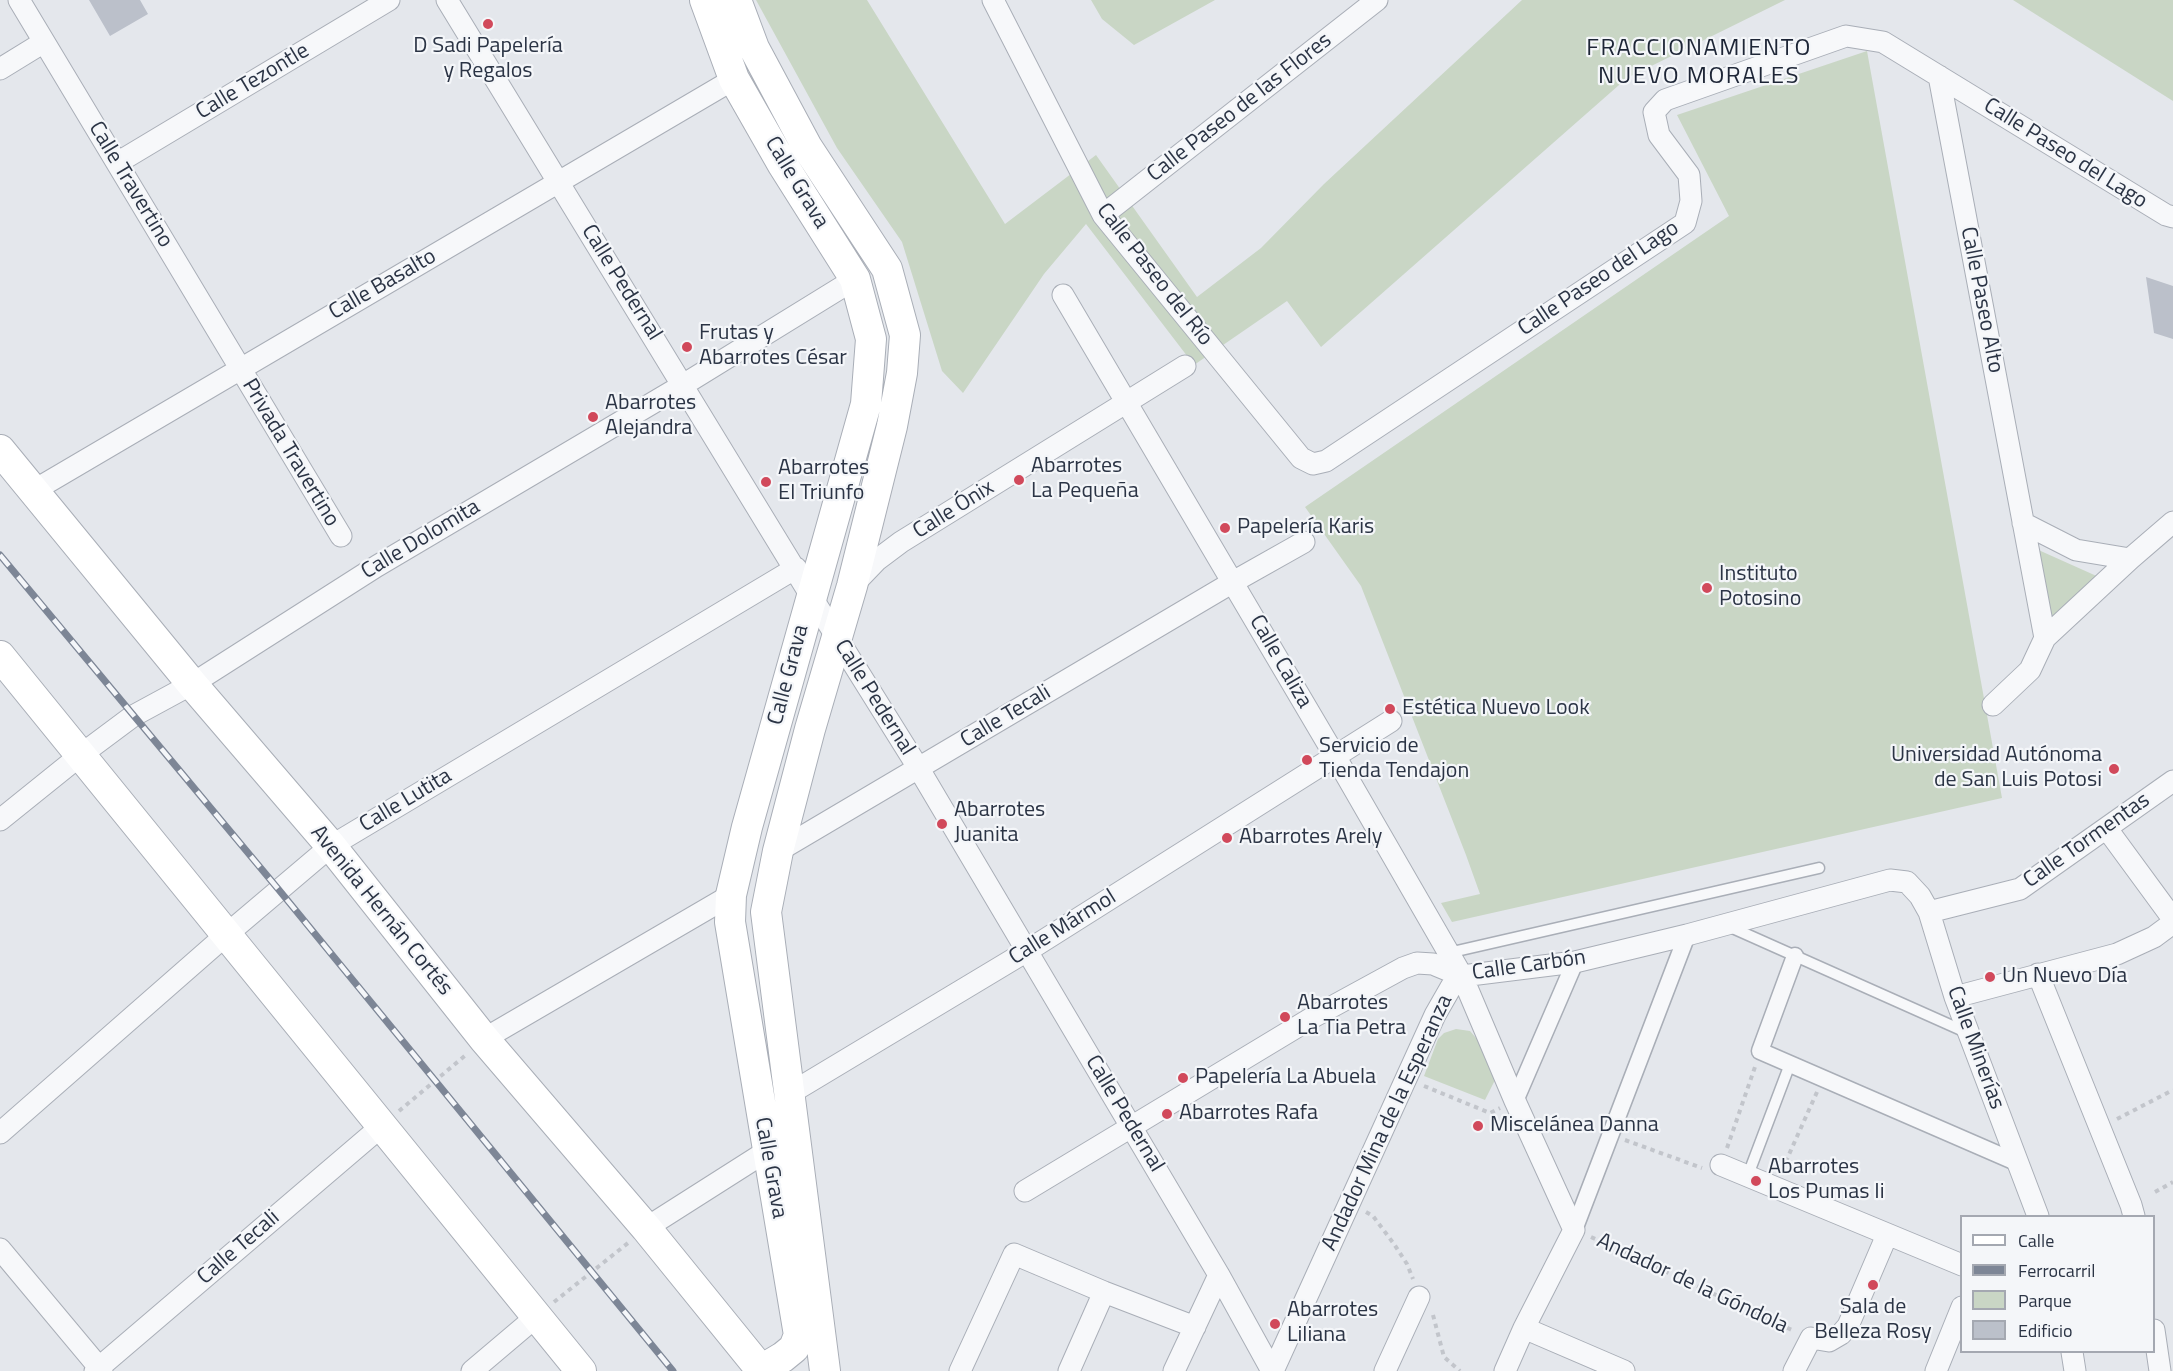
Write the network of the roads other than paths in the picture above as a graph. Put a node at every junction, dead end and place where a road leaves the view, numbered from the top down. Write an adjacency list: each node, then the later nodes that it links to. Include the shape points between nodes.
1 (19, 0): 8 (street, Calle Travertino)
2 (388, 0): 12 (street, Calle Tezontle)
3 (447, 0): 13 (street, Calle Pedernal)
4 (705, 0): 11 (main road, Calle Grava)
5 (736, 0): 32 (main road, Calle Grava, via 754,48 807,147 887,269 905,335 892,426)
6 (993, 0): 14 (street, Calle Paseo del Río)
7 (1377, 0): 14 (street, Calle Paseo de las Flores)
8 (44, 42): 9 (street); 12 (street, Calle Travertino)
9 (0, 69)
10 (1939, 76): 15 (street, Calle Paseo del Lago); 23 (street, Calle Paseo del Lago, via 1883,42 1846,36 1665,100 1654,112 1659,135 1689,175 1691,201 1685,223 1326,461); 26 (street, Calle Paseo Alto)
11 (734, 79): 13 (street, Calle Basalto); 16 (main road, Calle Grava)
12 (117, 163): 19 (street, Calle Travertino)
13 (559, 182): 19 (street, Calle Basalto); 20 (street, Calle Pedernal)
14 (1103, 215): 23 (street, Calle Paseo del Río, via 1301,458)
15 (2173, 217)
16 (855, 279): 20 (street, Calle Dolomita); 33 (main road, Calle Grava, via 871,339 866,404)
17 (1062, 295): 21 (street, Calle Caliza)
18 (1185, 366): 21 (street, Calle Ónix)
19 (240, 370): 24 (street, Calle Basalto); 27 (street, Privada Travertino)
20 (683, 385): 30 (street, Calle Pedernal); 37 (street, Calle Dolomita, via 377,566)
21 (1125, 403): 31 (street, Calle Caliza); 32 (street, Calle Ónix, via 901,542)
22 (0, 450): 24 (main road, Avenida Hernán Cortés)
23 (1313, 465)
24 (33, 491): 37 (main road, Avenida Hernán Cortés)
25 (2173, 522): 29 (street)
26 (2023, 523): 29 (street, via 2076,550); 35 (street, Calle Paseo Alto)
27 (341, 537)
28 (1304, 542): 31 (street, Calle Tecali)
29 (2130, 559): 35 (street)
30 (796, 568): 33 (street, Calle Pedernal); 46 (street, Calle Lutita)
31 (1233, 582): 41 (street, Calle Caliza); 42 (street, Calle Tecali)
32 (852, 586): 34 (main road, Calle Grava)
33 (811, 596): 34 (street, Calle Pedernal); 50 (main road, Calle Grava)
34 (836, 636): 42 (street, Calle Pedernal); 47 (main road, Calle Grava)
35 (2045, 638): 38 (street, via 2030,670)
36 (0, 656): 40 (main road)
37 (192, 684): 40 (street, Calle Dolomita, via 133,716); 46 (main road, Avenida Hernán Cortés)
38 (1993, 705)
39 (1391, 721): 41 (street, Calle Mármol)
40 (82, 754): 44 (street, Calle Dolomita); 54 (main road)
41 (1335, 756): 56 (street, Calle Mármol); 57 (street, Calle Caliza)
42 (919, 769): 47 (street, Calle Tecali); 56 (street, Calle Pedernal)
43 (2173, 781): 45 (street, Calle Tormentas)
44 (0, 820)
45 (2107, 829): 51 (street, Calle Tormentas, via 2020,890); 52 (street)
46 (331, 846): 54 (street, Calle Lutita); 64 (main road, Avenida Hernán Cortés)
47 (778, 851): 66 (main road, Calle Grava, via 766,912)
48 (1819, 868): 57 (lane)
49 (1907, 882): 51 (street, Calle Minerías); 53 (street, Calle Carbón, via 1890,880)
50 (731, 895): 64 (street); 71 (main road, Calle Grava, via 729,922)
51 (1929, 912): 62 (street, Calle Minerías)
52 (2173, 921): 60 (street, via 2154,937 2117,954)
53 (1725, 925): 55 (street, Calle Carbón); 58 (lane)
54 (226, 934): 68 (main road); 70 (street, Calle Lutita)
55 (1687, 935): 59 (street, Calle Carbón); 79 (street)
56 (1027, 951): 66 (street, Calle Mármol); 69 (street, Calle Pedernal)
57 (1448, 953): 61 (street, Calle Caliza)
58 (1795, 956): 63 (lane); 65 (street, via 1760,1051)
59 (1575, 962): 61 (street, Calle Carbón); 67 (street)
60 (2038, 974): 62 (street); 77 (street)
61 (1462, 976): 67 (street, Calle Caliza); 69 (street, Calle Carbón, via 1432,964 1417,963 1403,968); 100 (street, Andador Mina de la Esperanza, via 1443,1000)
62 (1955, 997): 63 (street, Calle Minerías)
63 (1969, 1033): 72 (street, Calle Minerías)
64 (484, 1039): 78 (main road, Avenida Hernán Cortés)
65 (1790, 1064): 72 (street); 74 (lane)
66 (789, 1094): 96 (main road, Calle Grava)
67 (1515, 1101): 79 (street, Calle Caliza)
68 (383, 1125): 87 (main road); 92 (street, Calle Tecali)
69 (1131, 1126): 75 (street, Calle Carbón); 83 (street, Calle Pedernal)
70 (0, 1133)
71 (767, 1151): 78 (street); 93 (main road, Calle Grava, via 799,1335 794,1348)
72 (2018, 1163): 76 (street, Calle Minerías)
73 (1721, 1165): 74 (street)
74 (1748, 1175): 80 (street)
75 (1025, 1191)
76 (2038, 1215)
77 (2134, 1215)
78 (646, 1228): 93 (main road, Avenida Hernán Cortés)
79 (1574, 1230): 89 (street)
80 (1887, 1235): 82 (street); 104 (street, via 1848,1326 1829,1341 1811,1338)
81 (0, 1249): 92 (street)
82 (1960, 1264)
83 (1219, 1275): 88 (street); 100 (street, Calle Pedernal)
84 (1104, 1292): 88 (street); 97 (street, via 1014,1254); 98 (street)
85 (1419, 1297): 101 (street)
86 (1960, 1312): 105 (street)
87 (537, 1316): 94 (street); 95 (main road)
88 (1195, 1327): 99 (street)
89 (1524, 1328): 102 (street); 103 (street)
90 (2155, 1337): 107 (street)
91 (2072, 1353): 106 (street)
92 (99, 1370)
93 (761, 1370)
94 (472, 1371)
95 (581, 1371)
96 (825, 1371)
97 (960, 1371)
98 (1069, 1371)
99 (1174, 1371)
100 (1273, 1371)
101 (1385, 1371)
102 (1505, 1371)
103 (1624, 1371)
104 (1794, 1371)
105 (1936, 1371)
106 (2075, 1371)
107 (2160, 1371)

